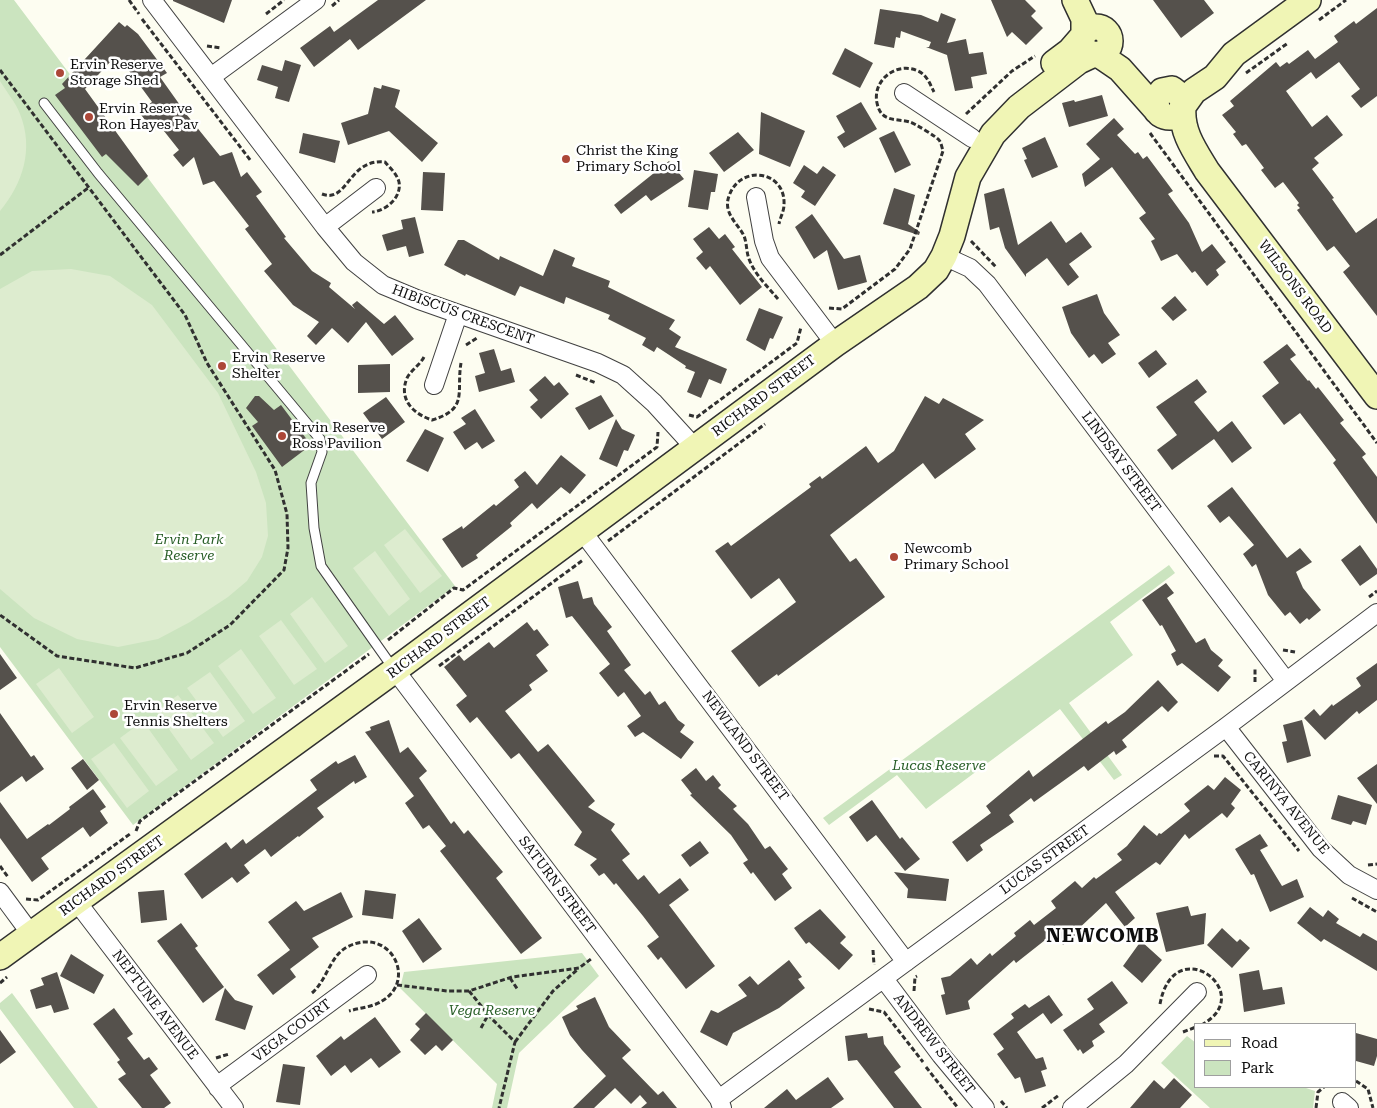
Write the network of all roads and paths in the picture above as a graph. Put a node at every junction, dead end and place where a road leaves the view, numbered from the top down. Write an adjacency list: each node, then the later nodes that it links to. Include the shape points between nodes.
1 (129, 0): 25 (path)
2 (152, 0): 17 (street, HIBISCUS CRESCENT)
3 (284, 0): 10 (path)
4 (339, 0): 8 (path)
5 (1075, 0): 12 (street)
6 (1092, 0): 12 (street, WILSONS ROAD)
7 (1346, 0): 9 (path)
8 (320, 6): 17 (street)
9 (1311, 12): 22 (street, via 1241,49 1215,76)
10 (260, 18)
11 (201, 38): 14 (path, via 207,46 220,48)
12 (1096, 40): 22 (street, WILSONS ROAD, via 1120,69); 24 (street, RICHARD STREET, via 1079,61)
13 (1290, 41): 18 (path)
14 (228, 42)
15 (1041, 52): 23 (path, via 1012,72 967,115)
16 (0, 70): 26 (path)
17 (211, 77): 31 (street, HIBISCUS CRESCENT)
18 (1242, 77)
19 (904, 93): 24 (street)
20 (936, 95): 36 (path, via 926,76 917,70 891,70 882,79 876,91 877,104 884,115 891,121 911,122 939,140 943,151 910,249 895,269 842,309 828,308)
21 (44, 103): 60 (lane, via 98,173 320,440 322,452 311,483 321,566)
22 (1168, 107): 48 (street, WILSONS ROAD, via 1176,146 1212,178); 52 (path)
23 (960, 111)
24 (978, 142): 35 (street, RICHARD STREET, via 968,177 953,201 952,236)
25 (256, 167)
26 (88, 188): 34 (path); 58 (path, via 127,235 184,314 207,363 275,470 287,514 284,570 230,625 187,653 135,668 57,656)
27 (376, 188): 31 (street)
28 (320, 194): 30 (path, via 338,193 354,172 363,166 376,161 385,162 397,177 398,192 388,208)
29 (756, 197): 41 (street, via 770,258)
30 (368, 213)
31 (325, 227): 38 (street, HIBISCUS CRESCENT, via 354,262 383,285)
32 (778, 230): 37 (path, via 784,205 781,193 774,181 762,174 748,175 736,184 728,197 728,211 743,234 757,274)
33 (969, 238): 35 (path)
34 (0, 255)
35 (946, 256): 41 (street, RICHARD STREET, via 918,287); 61 (street, LINDSAY STREET, via 987,284)
36 (822, 300)
37 (779, 301)
38 (458, 314): 47 (street); 53 (street, HIBISCUS CRESCENT, via 598,363 623,375)
39 (796, 322): 49 (path, via 802,328 797,343 697,417)
40 (486, 341): 42 (path, via 477,337)
41 (835, 344): 53 (street, RICHARD STREET)
42 (464, 347)
43 (426, 354): 44 (path, via 407,379 405,391 414,412 432,420 450,412 457,404)
44 (462, 355)
45 (570, 373): 46 (path)
46 (597, 383)
47 (434, 385)
48 (1377, 396)
49 (686, 414)
50 (770, 420): 54 (path)
51 (654, 426): 60 (path, via 658,432 657,447 463,590 454,588)
52 (1377, 443)
53 (695, 448): 54 (street, RICHARD STREET)
54 (589, 540): 62 (street, RICHARD STREET); 62 (path); 76 (street, NEWLAND STREET)
55 (1377, 591): 56 (path)
56 (1362, 602)
57 (1377, 613): 63 (street, LUCAS STREET)
58 (0, 615)
59 (1303, 647): 61 (path)
60 (378, 648): 62 (lane); 73 (path, via 140,821 137,830 38,900 25,899)
61 (1274, 666): 63 (street, LINDSAY STREET); 64 (path)
62 (401, 679): 74 (street, RICHARD STREET); 99 (street, SATURN STREET)
63 (1286, 681): 65 (street, LUCAS STREET)
64 (1247, 688)
65 (1226, 727): 72 (street, CARINYA AVENUE, via 1321,850 1349,875); 76 (street, LUCAS STREET)
66 (1213, 756): 67 (path)
67 (1223, 756)
68 (1377, 864): 69 (path)
69 (1364, 865)
70 (0, 866): 71 (path)
71 (5, 886): 75 (street)
72 (1377, 890)
73 (20, 893)
74 (77, 902): 75 (street, RICHARD STREET); 96 (street, NEPTUNE AVENUE)
75 (31, 934): 78 (street, RICHARD STREET)
76 (902, 955): 80 (path); 84 (street, LUCAS STREET)
77 (591, 959): 79 (path)
78 (8, 964): 85 (path)
79 (579, 968): 83 (path); 94 (path, via 553,990)
80 (866, 971)
81 (923, 972): 90 (path, via 915,977 913,991)
82 (367, 975): 96 (street, VEGA COURT)
83 (510, 978): 87 (path); 88 (path)
84 (884, 979): 99 (street, LUCAS STREET); 103 (street, ANDREW STREET)
85 (0, 983)
86 (397, 985): 88 (path)
87 (518, 990)
88 (469, 991): 91 (path)
89 (1197, 992): 105 (street, via 1126,1064)
90 (920, 999)
91 (488, 1015): 93 (path); 94 (path)
92 (861, 1015): 102 (path, via 869,1009 884,1012)
93 (481, 1028)
94 (515, 1042): 101 (path)
95 (1357, 1082): 107 (path, via 1368,1089)
96 (218, 1088): 100 (street, NEPTUNE AVENUE)
97 (1323, 1088): 106 (path, via 1318,1092)
98 (1001, 1100): 104 (path)
99 (721, 1104)
100 (234, 1108)
101 (499, 1108)
102 (958, 1108)
103 (985, 1108)
104 (1007, 1108)
105 (1072, 1108)
106 (1316, 1108)
107 (1373, 1108)

